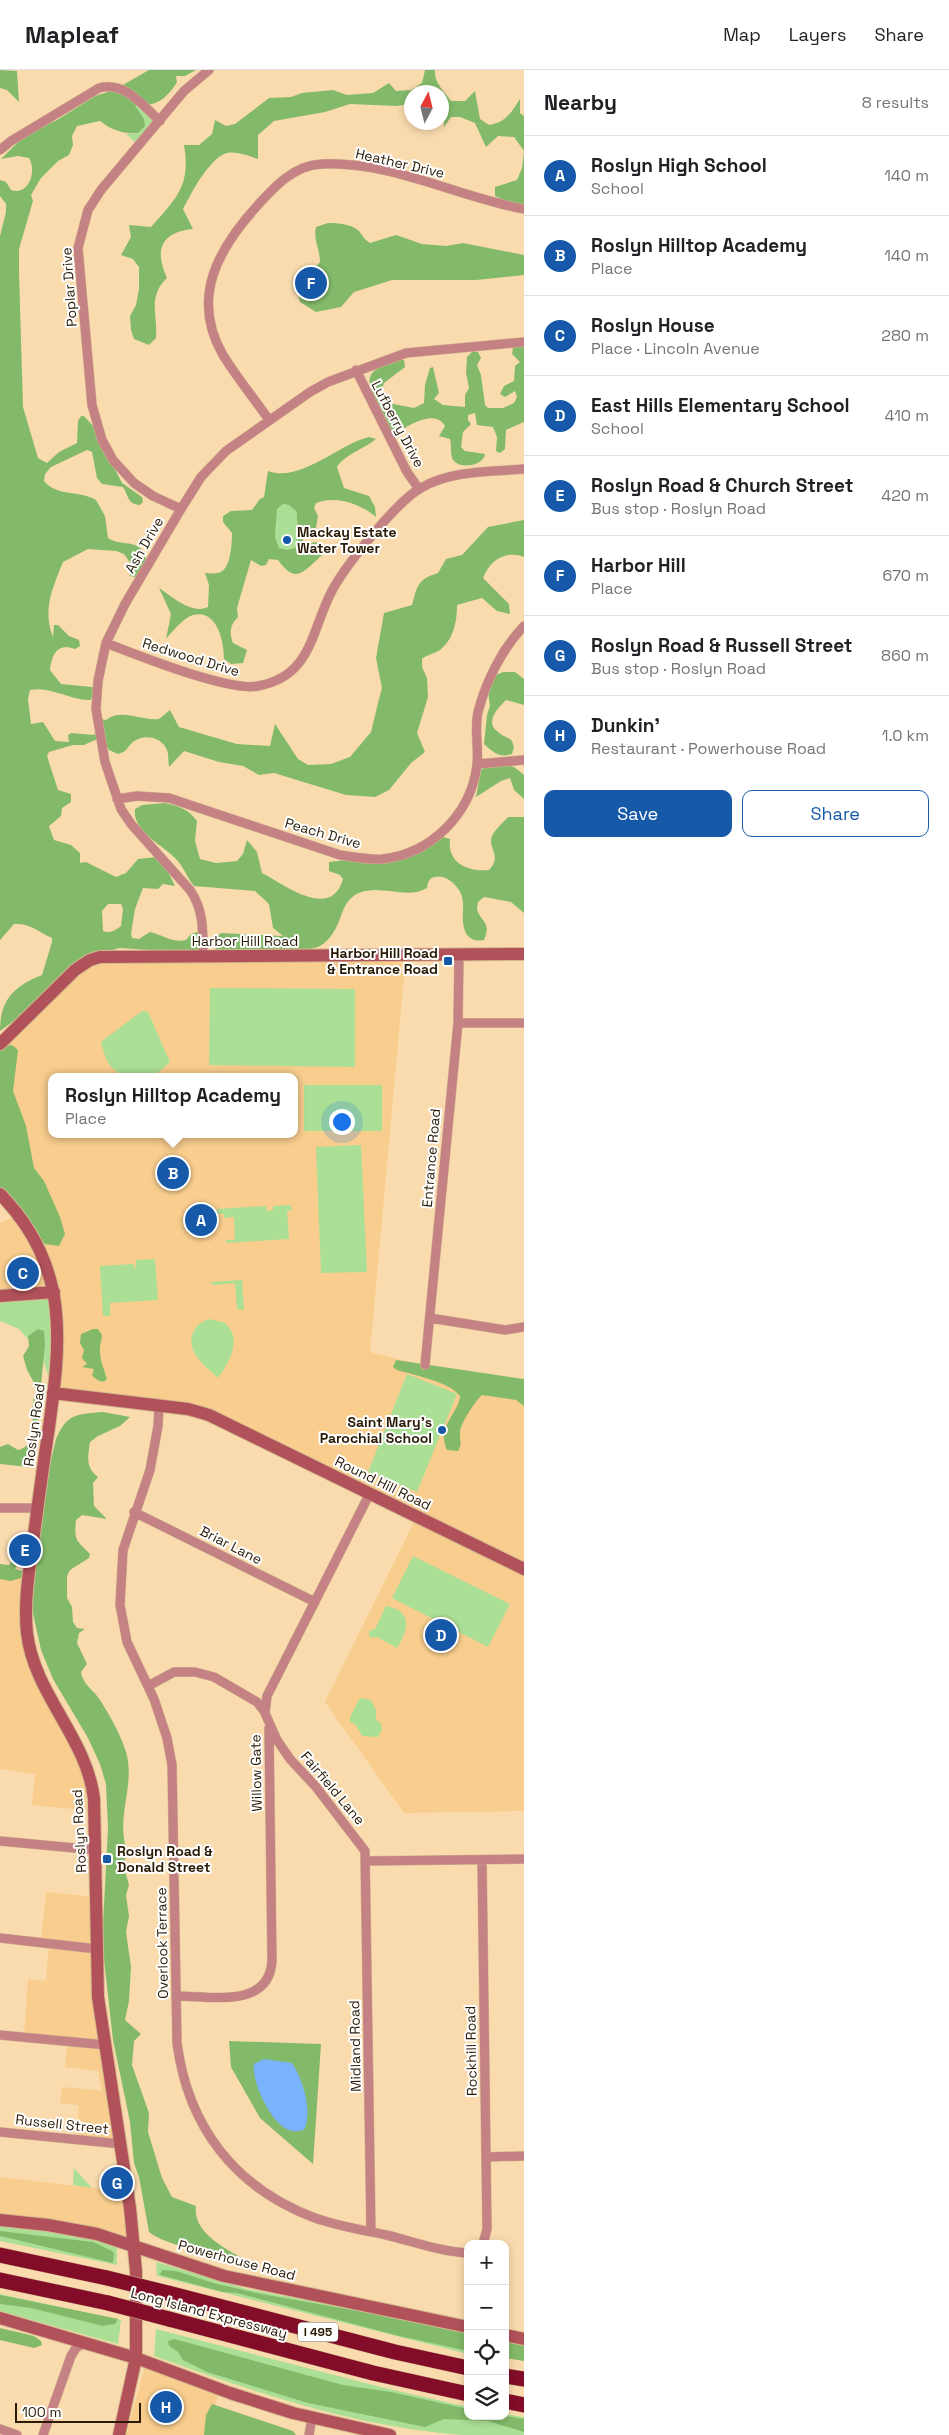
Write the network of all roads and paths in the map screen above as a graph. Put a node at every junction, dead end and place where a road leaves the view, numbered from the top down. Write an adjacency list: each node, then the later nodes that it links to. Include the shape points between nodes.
1 (209, 70): 2 (street, Poplar Drive, via 184,91)
2 (160, 120): 3 (street, via 125,90 108,85); 10 (street, Poplar Drive, via 88,210 79,237 78,256 92,404 102,440 113,460 134,483)
3 (0, 150)
4 (524, 209): 7 (street, Heather Drive, via 406,176 342,164 316,164 301,169 275,186 222,250 211,278 209,294 210,319 223,354)
5 (524, 342): 6 (street, Ash Drive, via 406,353)
6 (356, 370): 7 (street, Ash Drive, via 320,386); 9 (street, Lufberry Drive, via 407,472)
7 (269, 420): 10 (street, Ash Drive, via 213,463)
8 (524, 469): 9 (street, Redwood Drive, via 451,476)
9 (419, 488): 12 (street, Redwood Drive, via 395,510 342,575 327,602 309,649 298,665 283,677 258,686 239,686)
10 (181, 509): 12 (street, Ash Drive, via 125,604)
11 (524, 626): 14 (street, Peach Drive, via 504,651 482,697 476,724)
12 (106, 644): 15 (street, Ash Drive, via 96,709 105,762)
13 (524, 760): 14 (street)
14 (477, 764): 15 (street, Peach Drive, via 466,801 445,830 414,851 380,859 340,855 169,798 137,796)
15 (117, 800): 18 (street, Ash Drive, via 131,824 194,896 202,919)
16 (459, 954): 17 (main road, Harbor Hill Road); 18 (main road, Harbor Hill Road); 19 (street, Entrance Road)
17 (524, 954)
18 (203, 956): 21 (main road, Harbor Hill Road, via 90,960 75,970)
19 (458, 1023): 20 (street); 25 (street, Entrance Road)
20 (524, 1023)
21 (0, 1044)
22 (0, 1194): 23 (main road, Roslyn Road, via 31,1235)
23 (54, 1292): 24 (main road); 28 (main road, Roslyn Road, via 59,1324)
24 (0, 1296)
25 (430, 1318): 26 (street, via 505,1330); 27 (street, Entrance Road)
26 (524, 1327)
27 (425, 1365)
28 (53, 1393): 29 (main road, Round Hill Road); 32 (main road, Roslyn Road)
29 (158, 1406): 30 (main road, Round Hill Road, via 209,1415); 33 (street, Overlook Terrace, via 150,1470)
30 (370, 1493): 34 (main road, Round Hill Road); 35 (street)
31 (0, 1508): 32 (street)
32 (37, 1508): 39 (main road, Roslyn Road, via 26,1600 27,1634 41,1681 90,1775)
33 (134, 1512): 35 (street, Briar Lane); 36 (street, Overlook Terrace, via 123,1550 120,1605 132,1654)
34 (524, 1569)
35 (315, 1602): 37 (street, via 267,1696)
36 (148, 1686): 37 (street, Fairfield Lane, via 174,1672 203,1674 247,1696); 45 (street, Overlook Terrace, via 167,1738 172,1765)
37 (264, 1710): 42 (street, Fairfield Lane, via 277,1740 354,1834 365,1851); 45 (street, Willow Gate, via 270,1750 270,1977 262,1988 247,1995)
38 (0, 1841): 39 (street)
39 (96, 1850): 44 (main road, Roslyn Road)
40 (482, 1860): 41 (street); 42 (street); 50 (street, Rockhill Road)
41 (524, 1860)
42 (366, 1861): 53 (street, Midland Road)
43 (0, 1938): 44 (street)
44 (98, 1949): 47 (main road, Roslyn Road, via 98,1997)
45 (176, 1996): 53 (street, Overlook Terrace, via 177,2043 184,2080 198,2116 222,2153 251,2183 281,2203 316,2218)
46 (0, 2035): 47 (street)
47 (106, 2045): 49 (main road, Roslyn Road)
48 (0, 2132): 49 (street, Russell Street)
49 (121, 2144): 55 (main road, Roslyn Road)
50 (486, 2156): 51 (street); 54 (street, Rockhill Road)
51 (524, 2156)
52 (0, 2220): 55 (main road, Powerhouse Road, via 86,2232)
53 (371, 2232): 56 (street, Overlook Terrace)
54 (484, 2240)
55 (135, 2246): 60 (main road, Powerhouse Road, via 224,2276); 64 (main road, Roslyn Road)
56 (464, 2252)
57 (0, 2255): 65 (highway, Long Island Expressway / I 495, bridge, via 107,2278)
58 (0, 2280): 68 (highway, Long Island Expressway / I 495, bridge, via 108,2303 373,2373)
59 (0, 2318): 63 (main road)
60 (464, 2326)
61 (509, 2336): 62 (main road)
62 (524, 2339)
63 (86, 2342): 64 (main road); 74 (street, via 76,2348 64,2372)
64 (136, 2358): 71 (main road, via 250,2400); 75 (main road, Roslyn Road)
65 (464, 2367)
66 (509, 2377): 67 (highway)
67 (524, 2379)
68 (464, 2393)
69 (509, 2402): 70 (highway)
70 (524, 2405)
71 (312, 2418): 76 (street); 77 (main road)
72 (0, 2429): 73 (street)
73 (16, 2435)
74 (43, 2435)
75 (119, 2435)
76 (309, 2435)
77 (390, 2435)

